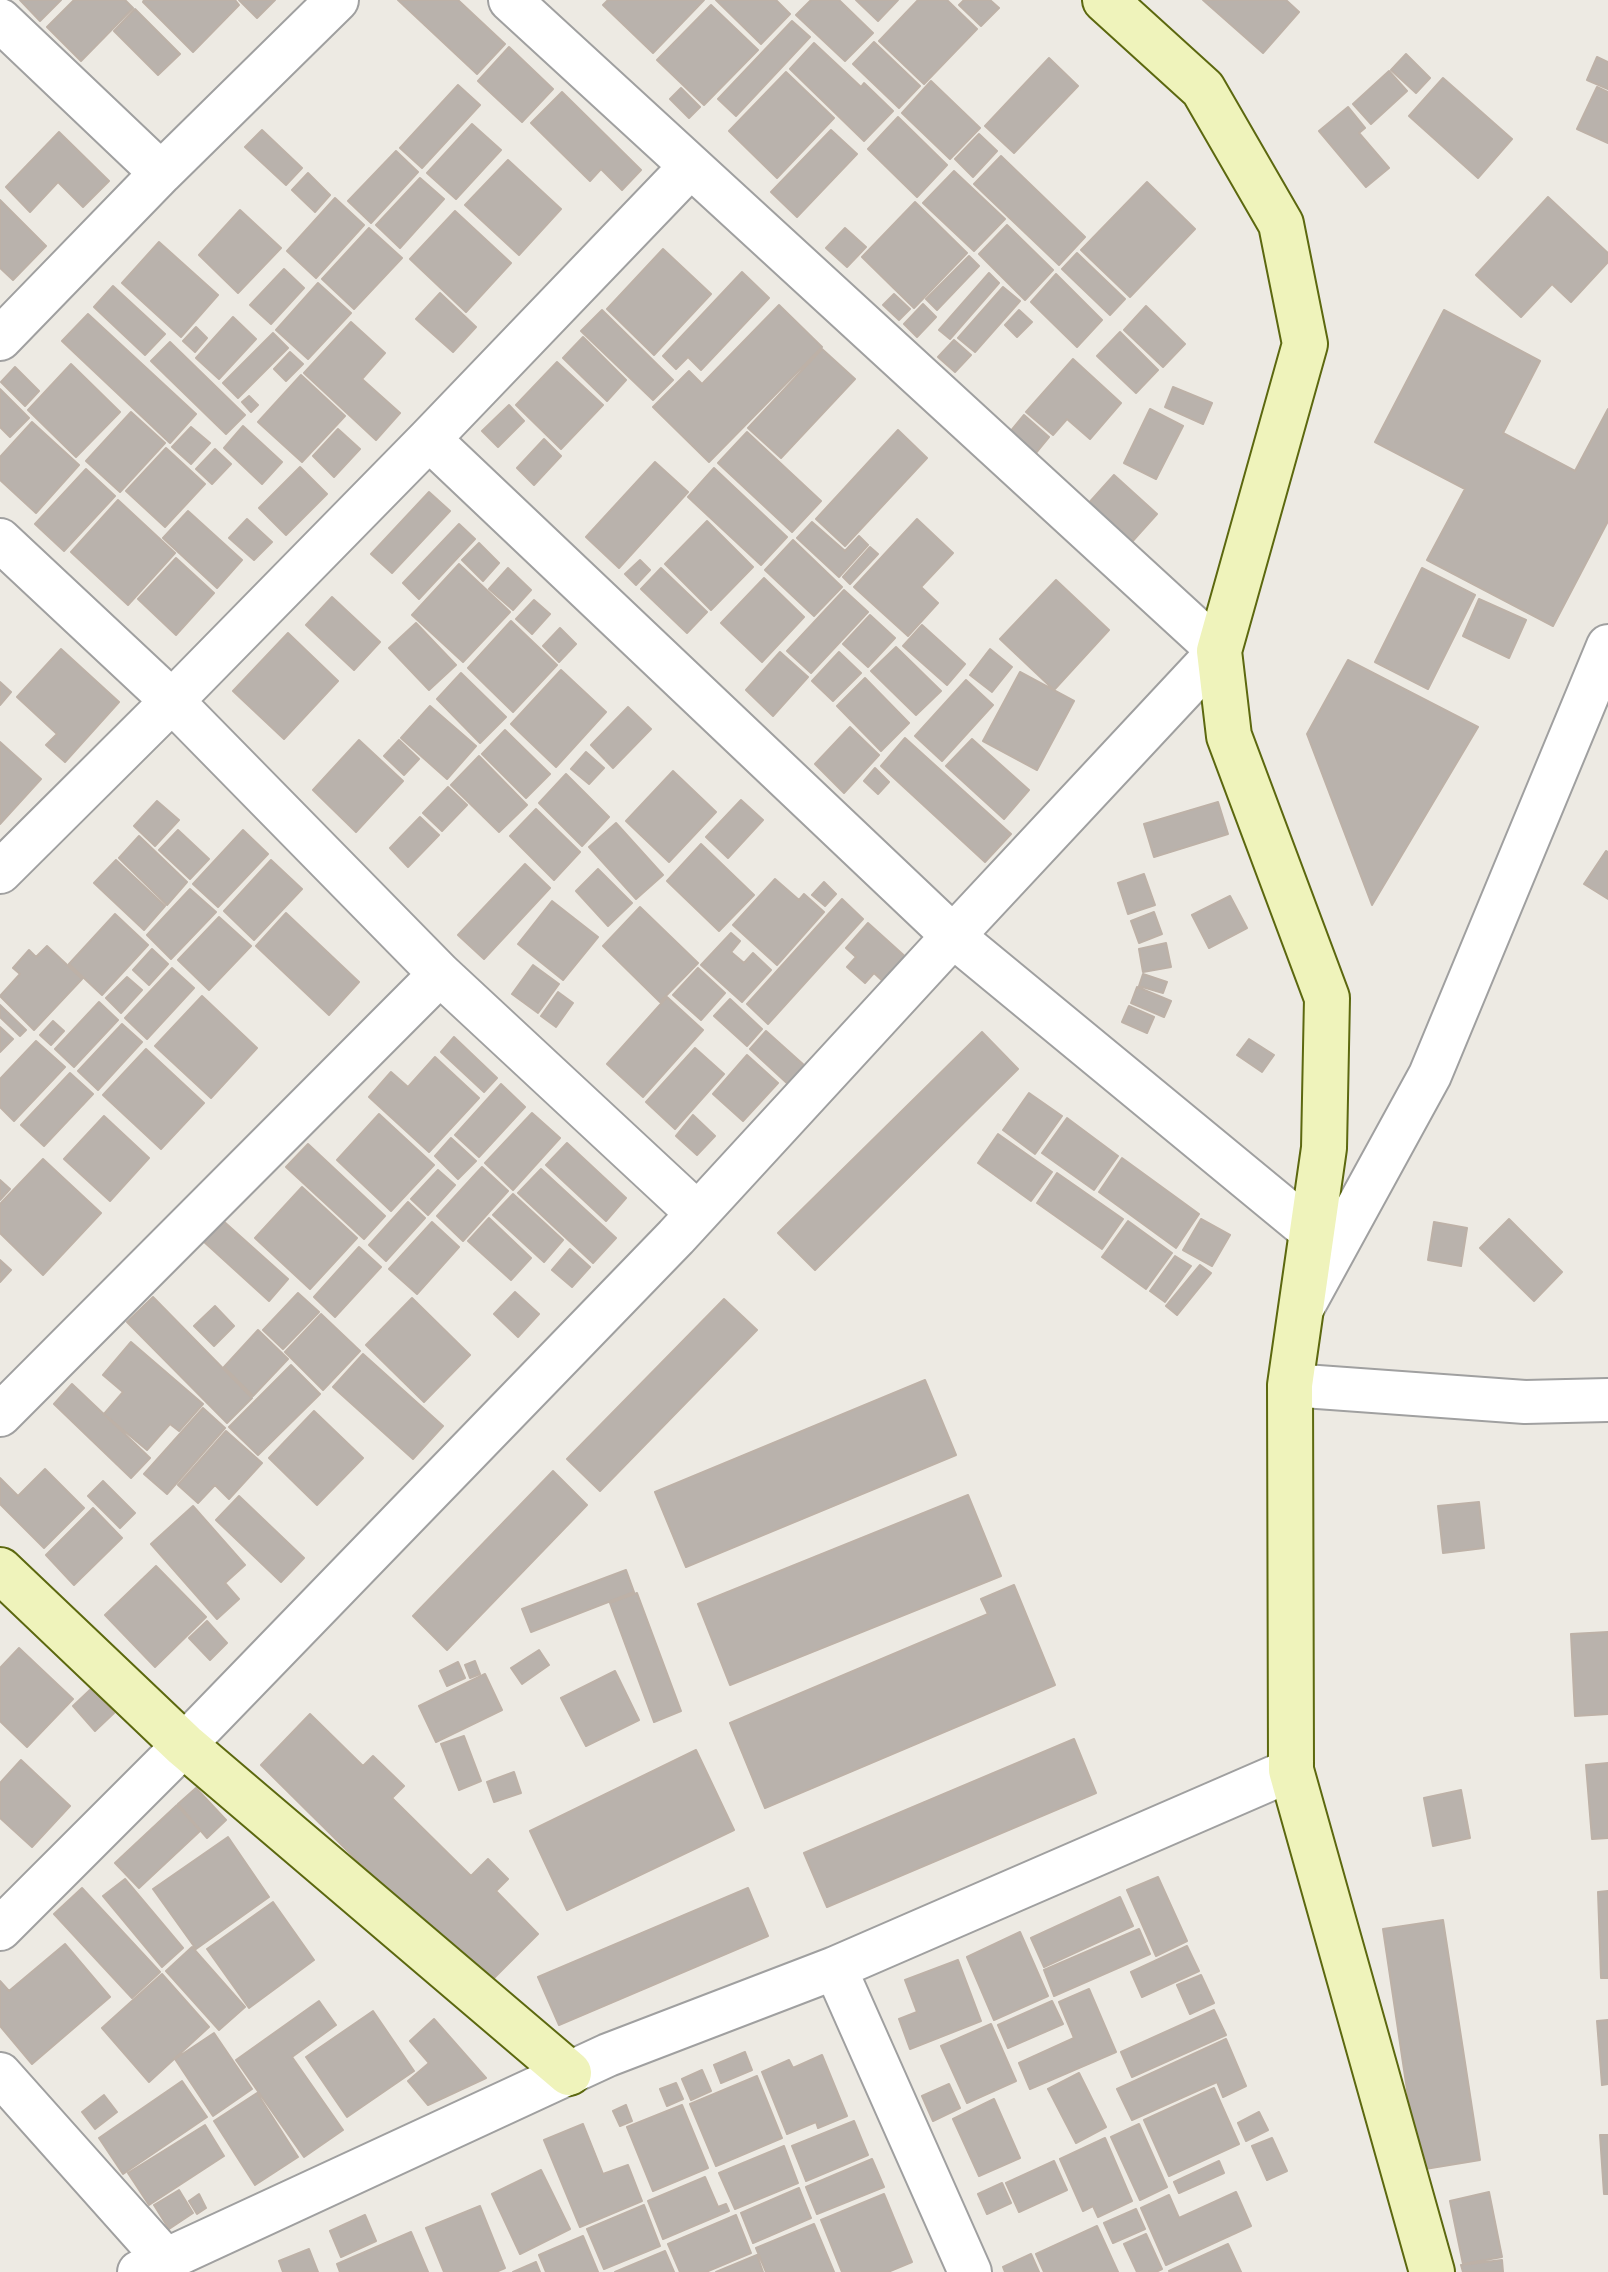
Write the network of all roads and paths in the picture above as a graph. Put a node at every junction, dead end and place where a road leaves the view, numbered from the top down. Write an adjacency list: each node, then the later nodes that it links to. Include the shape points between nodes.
1 (337, 0): 6 (street)
2 (510, 0): 5 (street)
3 (1105, 0): 11 (main road, via 1203,89 1281,224 1305,344)
4 (0, 20): 6 (street)
5 (690, 167): 8 (street); 11 (street)
6 (161, 173): 7 (street)
7 (0, 339)
8 (429, 439): 12 (street); 14 (street)
9 (0, 540): 12 (street)
10 (1608, 646): 18 (street, via 1430,1075)
11 (1219, 651): 14 (street); 17 (main road, via 1229,736 1327,998 1324,1148)
12 (172, 701): 13 (street); 15 (street)
13 (0, 872)
14 (953, 936): 16 (street); 17 (street)
15 (440, 974): 16 (street); 21 (street)
16 (697, 1213): 23 (street)
17 (1312, 1232): 18 (main road)
18 (1300, 1311): 19 (main road)
19 (1290, 1385): 20 (street, via 1525,1402); 24 (main road)
20 (1608, 1400)
21 (0, 1415)
22 (0, 1570): 23 (main road)
23 (184, 1745): 25 (street); 27 (main road)
24 (1291, 1770): 26 (street); 31 (main road)
25 (0, 1929)
26 (835, 1968): 27 (street); 30 (street)
27 (569, 2073): 29 (street)
28 (0, 2074): 29 (street)
29 (153, 2266)
30 (970, 2272)
31 (1432, 2272)

